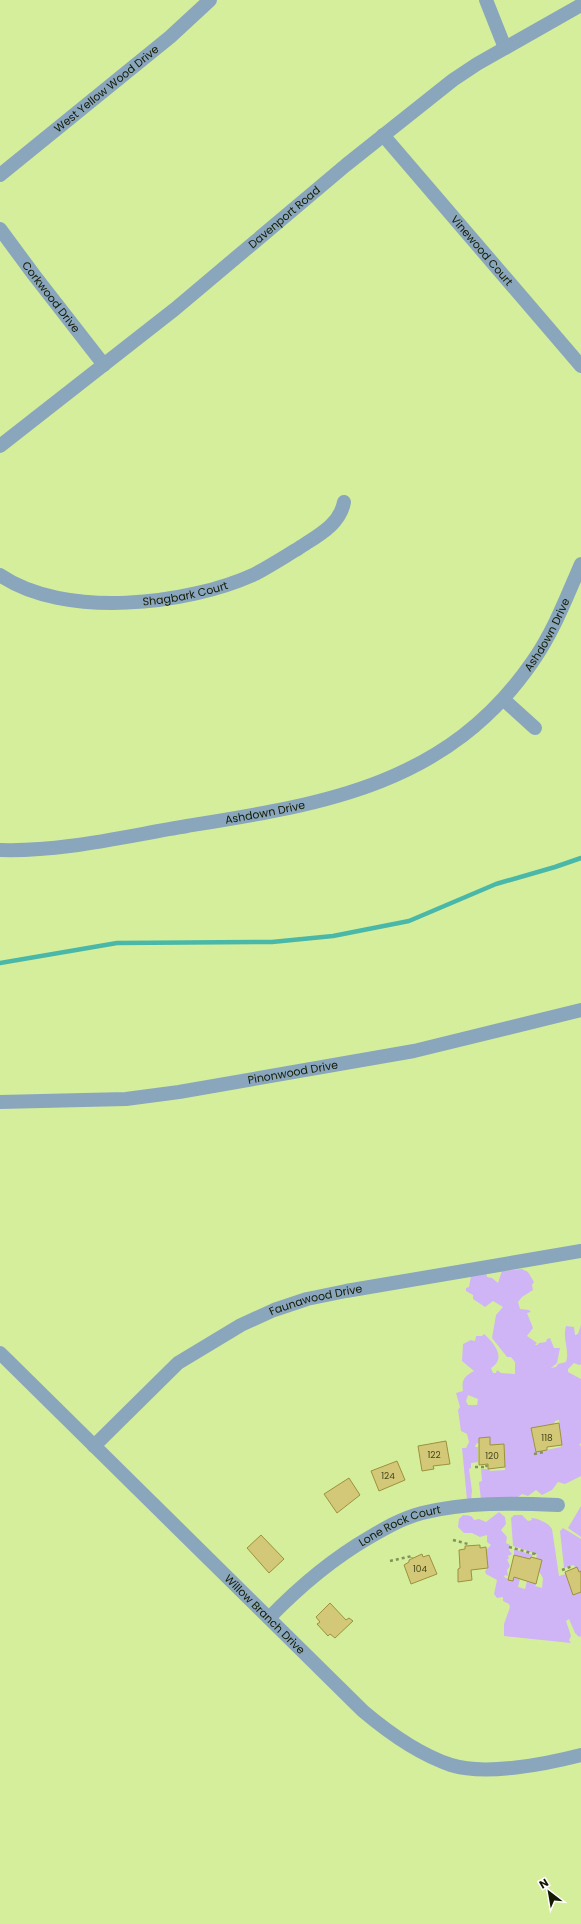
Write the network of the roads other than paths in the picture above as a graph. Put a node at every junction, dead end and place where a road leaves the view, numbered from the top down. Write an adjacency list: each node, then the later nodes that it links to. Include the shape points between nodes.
1 (210, 0): 6 (street, West Yellow Wood Drive, via 170,37)
2 (486, 0): 4 (street)
3 (581, 5): 4 (street, Davenport Road)
4 (505, 48): 5 (street, Davenport Road, via 453,80)
5 (383, 136): 8 (street, Davenport Road); 9 (street, Vinewood Court)
6 (0, 175)
7 (0, 229): 8 (street, Corkwood Drive)
8 (104, 365): 10 (street, Davenport Road)
9 (581, 366)
10 (0, 446)
11 (344, 502): 13 (street, Shagbark Court, via 339,517 329,526 274,564 223,586 180,597 112,603 83,601 54,597)
12 (581, 564): 14 (street, Ashdown Drive, via 534,660)
13 (0, 575)
14 (504, 700): 15 (street); 16 (street, Ashdown Drive, via 458,741 430,758 384,781 338,797 256,815 70,845)
15 (535, 728)
16 (0, 850)
17 (581, 1010): 18 (street, Pinonwood Drive, via 414,1051 172,1094 126,1099)
18 (0, 1102)
19 (581, 1251): 21 (street, Faunawood Drive, via 346,1291 307,1299 274,1310 241,1325 178,1364)
20 (0, 1353): 21 (street, Willow Branch Drive)
21 (94, 1446): 23 (street, Willow Branch Drive)
22 (558, 1505): 23 (street, Lone Rock Court, via 529,1503 453,1507 400,1520 330,1562)
23 (269, 1618): 24 (street, Willow Branch Drive, via 383,1728 413,1747 450,1765 481,1770 508,1768)
24 (581, 1755)

